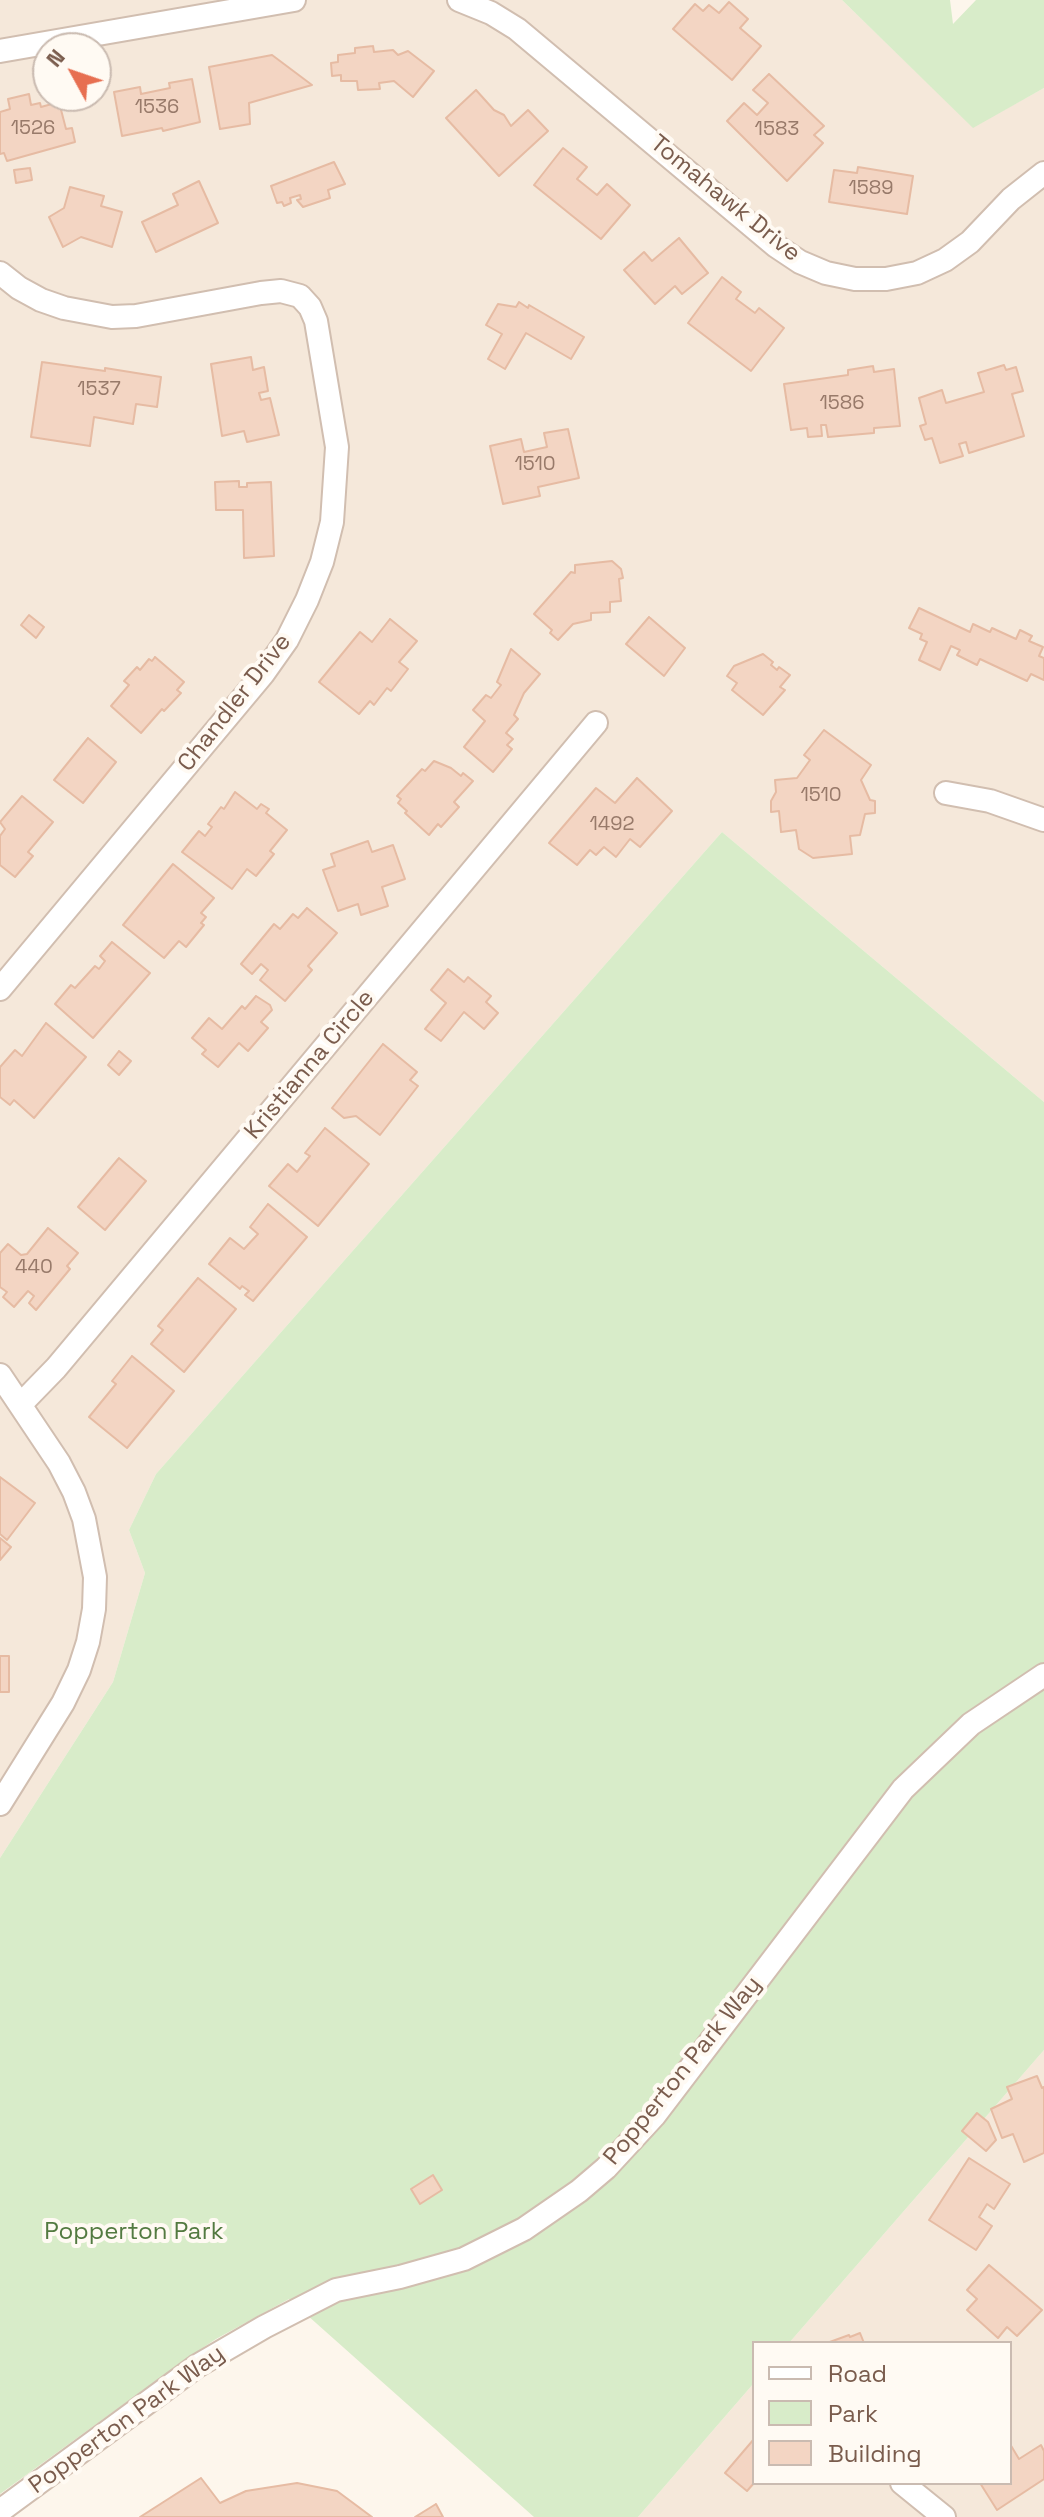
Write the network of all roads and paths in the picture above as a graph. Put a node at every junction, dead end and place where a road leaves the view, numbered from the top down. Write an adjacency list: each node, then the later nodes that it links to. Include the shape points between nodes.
1 (294, 0): 3 (street)
2 (459, 0): 4 (street, Tomahawk Drive, via 517,29 776,246 826,273 855,279 917,273 970,242)
3 (0, 51)
4 (1044, 173)
5 (0, 273): 9 (street, Chandler Drive, via 41,300 112,317 281,291 300,296 316,321 337,447 332,522 322,562 287,640)
6 (596, 723): 11 (street, Kristianna Circle)
7 (946, 793): 8 (street)
8 (1044, 820)
9 (0, 989)
10 (0, 1375): 11 (street)
11 (21, 1404): 13 (street, via 59,1463 84,1519 95,1577 94,1609 79,1670)
12 (1044, 1675): 15 (street, Popperton Park Way, via 971,1724 903,1789 654,2116 579,2191 524,2229 464,2259 336,2290 264,2327 197,2366)
13 (0, 1804)
14 (904, 2485): 16 (street)
15 (0, 2511)
16 (944, 2517)

